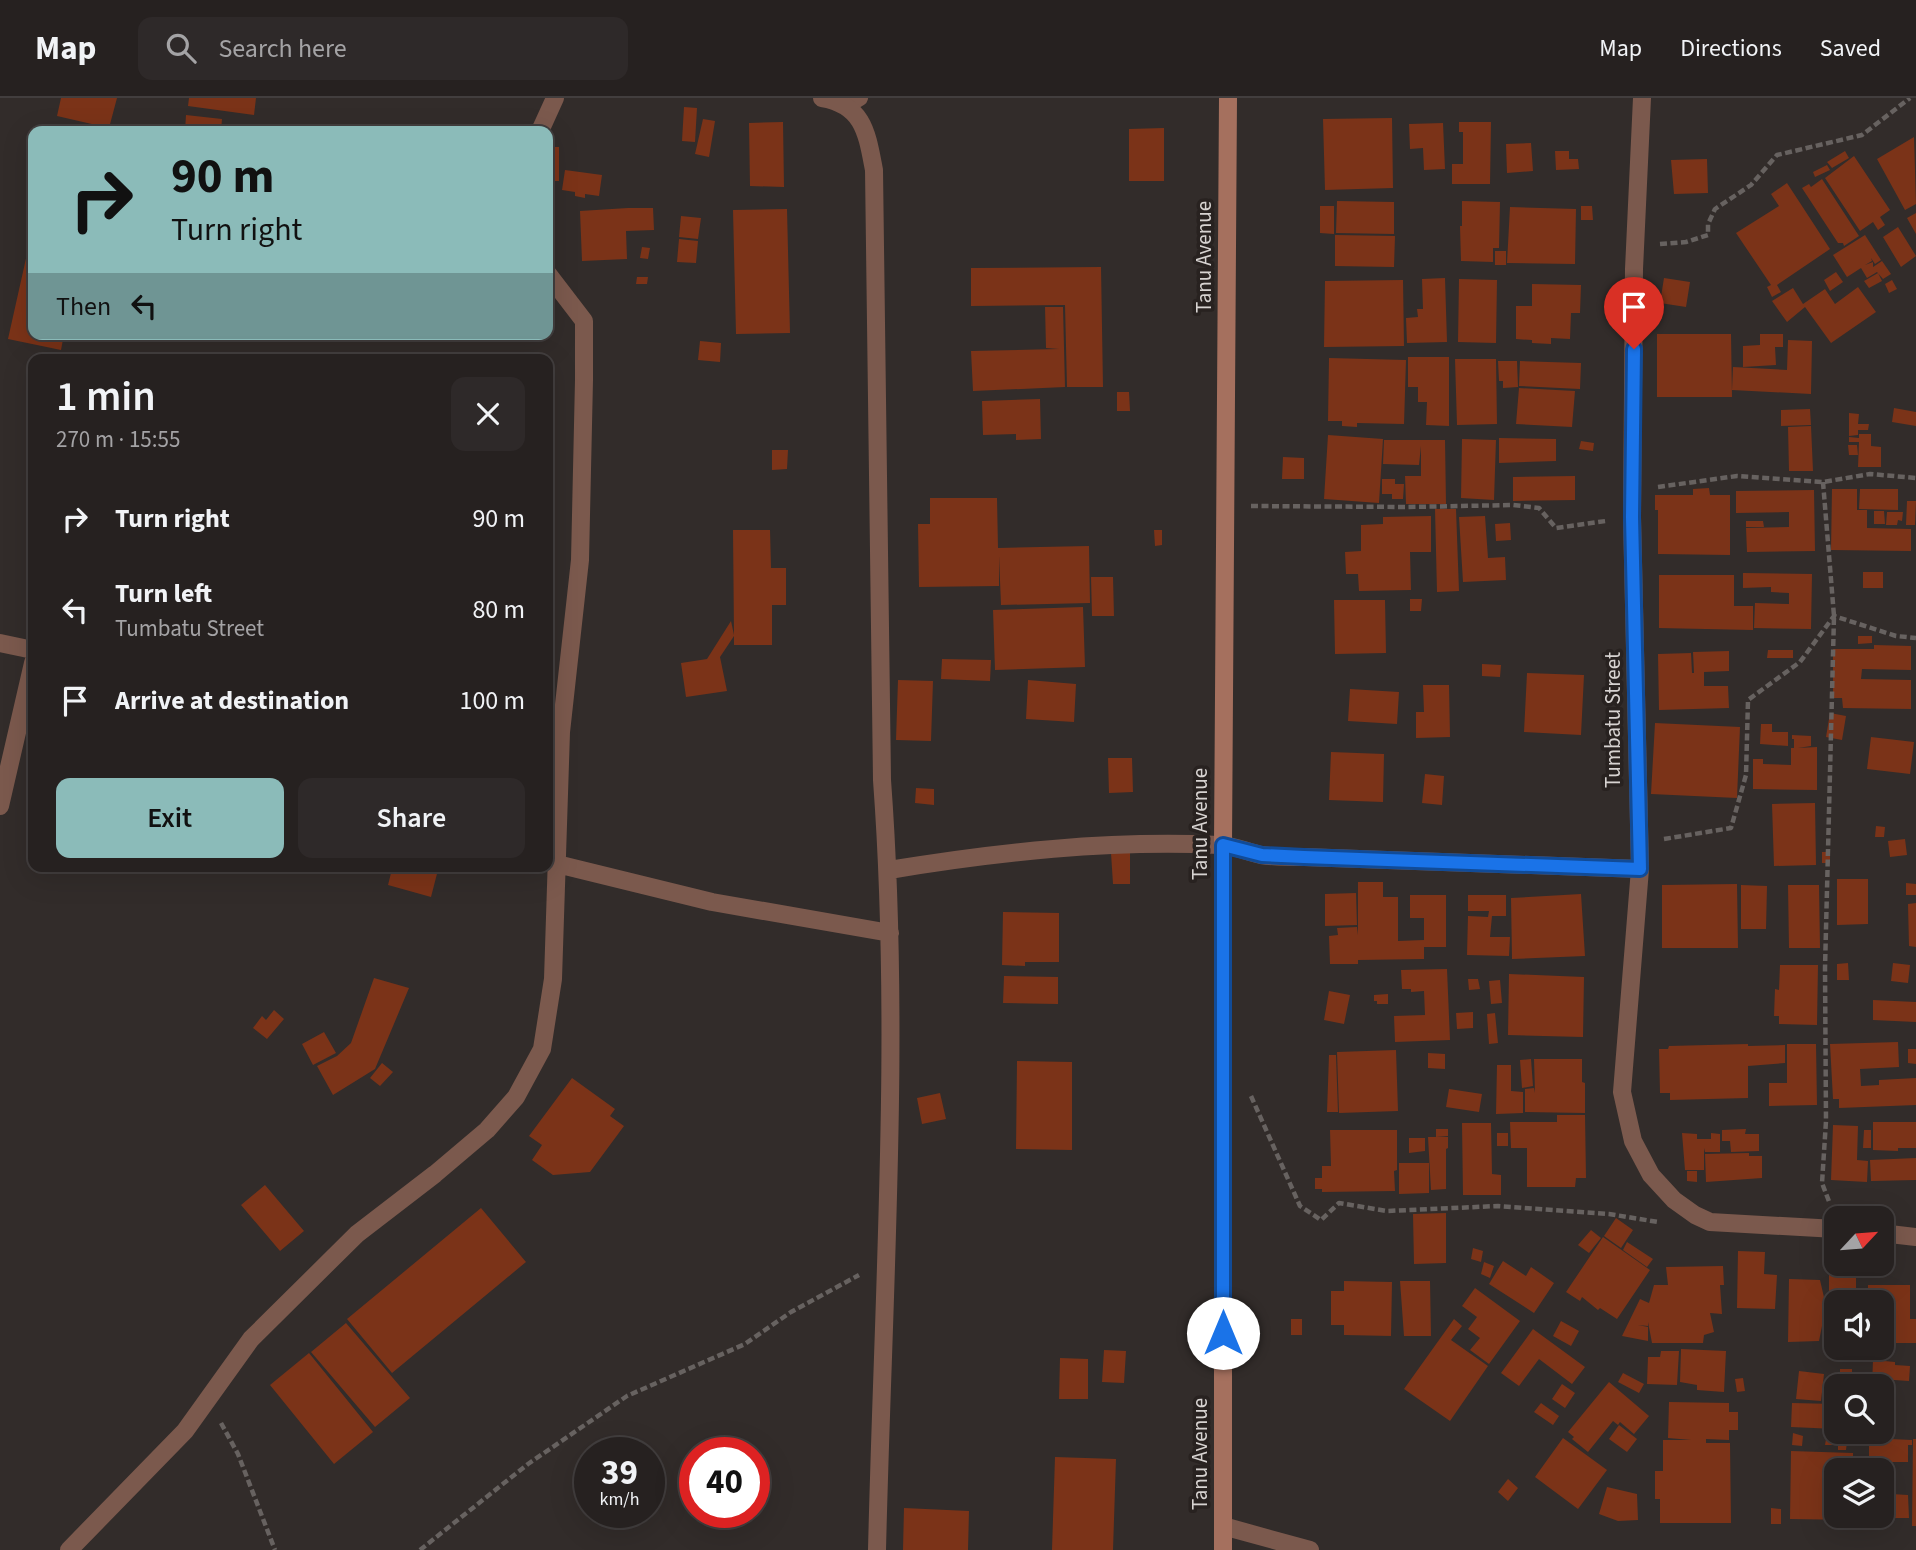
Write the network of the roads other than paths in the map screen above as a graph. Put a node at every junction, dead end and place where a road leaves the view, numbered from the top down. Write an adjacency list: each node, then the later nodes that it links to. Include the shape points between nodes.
1 (555, 98): 6 (street)
2 (822, 98): 5 (street)
3 (1228, 98): 13 (street, Tanu Avenue)
4 (1642, 98): 15 (street, Tumbatu Street, via 1635,242 1632,517)
5 (854, 102): 16 (street, via 874,170 882,780)
6 (542, 126)
7 (553, 281): 11 (street, via 584,321 580,560)
8 (0, 643): 9 (street)
9 (28, 649)
10 (28, 685): 12 (street)
11 (554, 732): 14 (street)
12 (0, 806)
13 (1223, 845): 15 (street, via 1290,857); 16 (street, via 1042,849); 21 (street, Tanu Avenue)
14 (557, 864): 17 (street, via 712,902); 22 (street, via 553,979 542,1049 516,1097 487,1130 357,1234 251,1339 185,1431)
15 (1640, 869): 18 (street, Tumbatu Street, via 1622,1092 1633,1141 1651,1175 1674,1200 1710,1222)
16 (889, 870): 17 (street)
17 (890, 933): 23 (street)
18 (1824, 1228)
19 (1894, 1234): 20 (street)
20 (1916, 1237)
21 (1223, 1526): 24 (street, Tanu Avenue); 25 (street)
22 (69, 1550)
23 (877, 1550)
24 (1223, 1550)
25 (1311, 1550)

